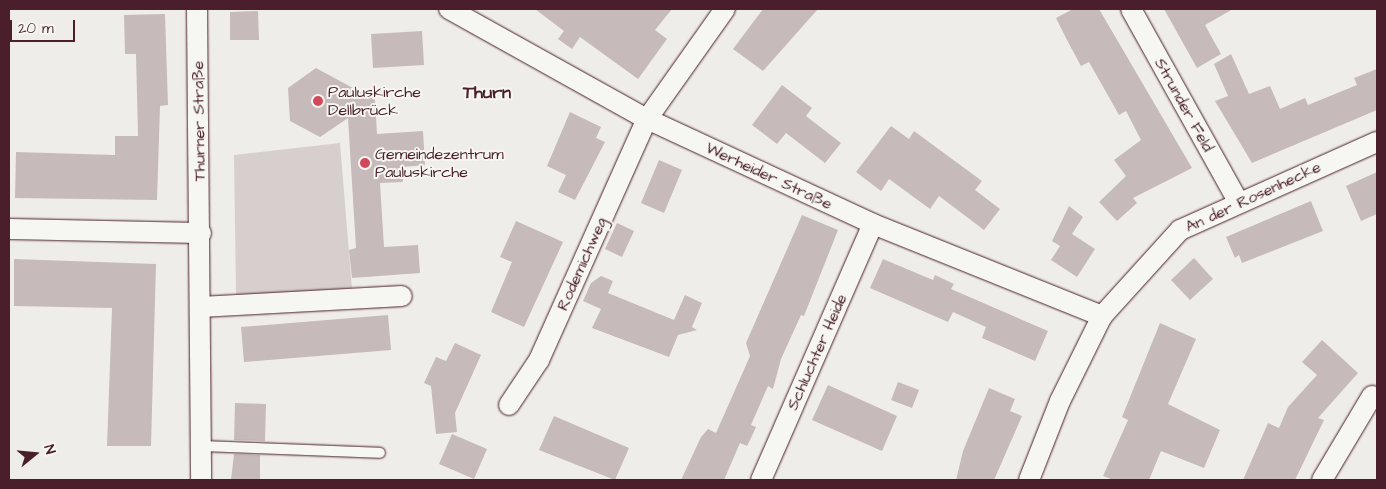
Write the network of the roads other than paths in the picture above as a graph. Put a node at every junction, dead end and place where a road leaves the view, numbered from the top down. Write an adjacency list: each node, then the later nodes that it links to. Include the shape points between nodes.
1 (198, 9): 10 (street, Thurner Straße)
2 (449, 9): 5 (street, Werheider Straße)
3 (725, 9): 5 (street, Rodemichweg)
4 (1131, 9): 7 (street, Strunder Feld)
5 (648, 119): 8 (street, Werheider Straße); 15 (street, Rodemichweg, via 539,360)
6 (1377, 142): 7 (street, An der Rosenhecke)
7 (1238, 201): 13 (street, An der Rosenhecke, via 1180,230)
8 (873, 224): 13 (street, Werheider Straße); 19 (street, Schluchter Heide)
9 (9, 229): 10 (street)
10 (201, 232): 12 (street, Thurner Straße)
11 (402, 296): 12 (street)
12 (201, 308): 16 (street, Thurner Straße)
13 (1102, 316): 20 (street, An der Rosenhecke, via 1060,401)
14 (1372, 396): 21 (street)
15 (509, 405)
16 (201, 446): 17 (lane); 18 (street, Thurner Straße)
17 (380, 452)
18 (201, 480)
19 (761, 480)
20 (1029, 480)
21 (1322, 480)

